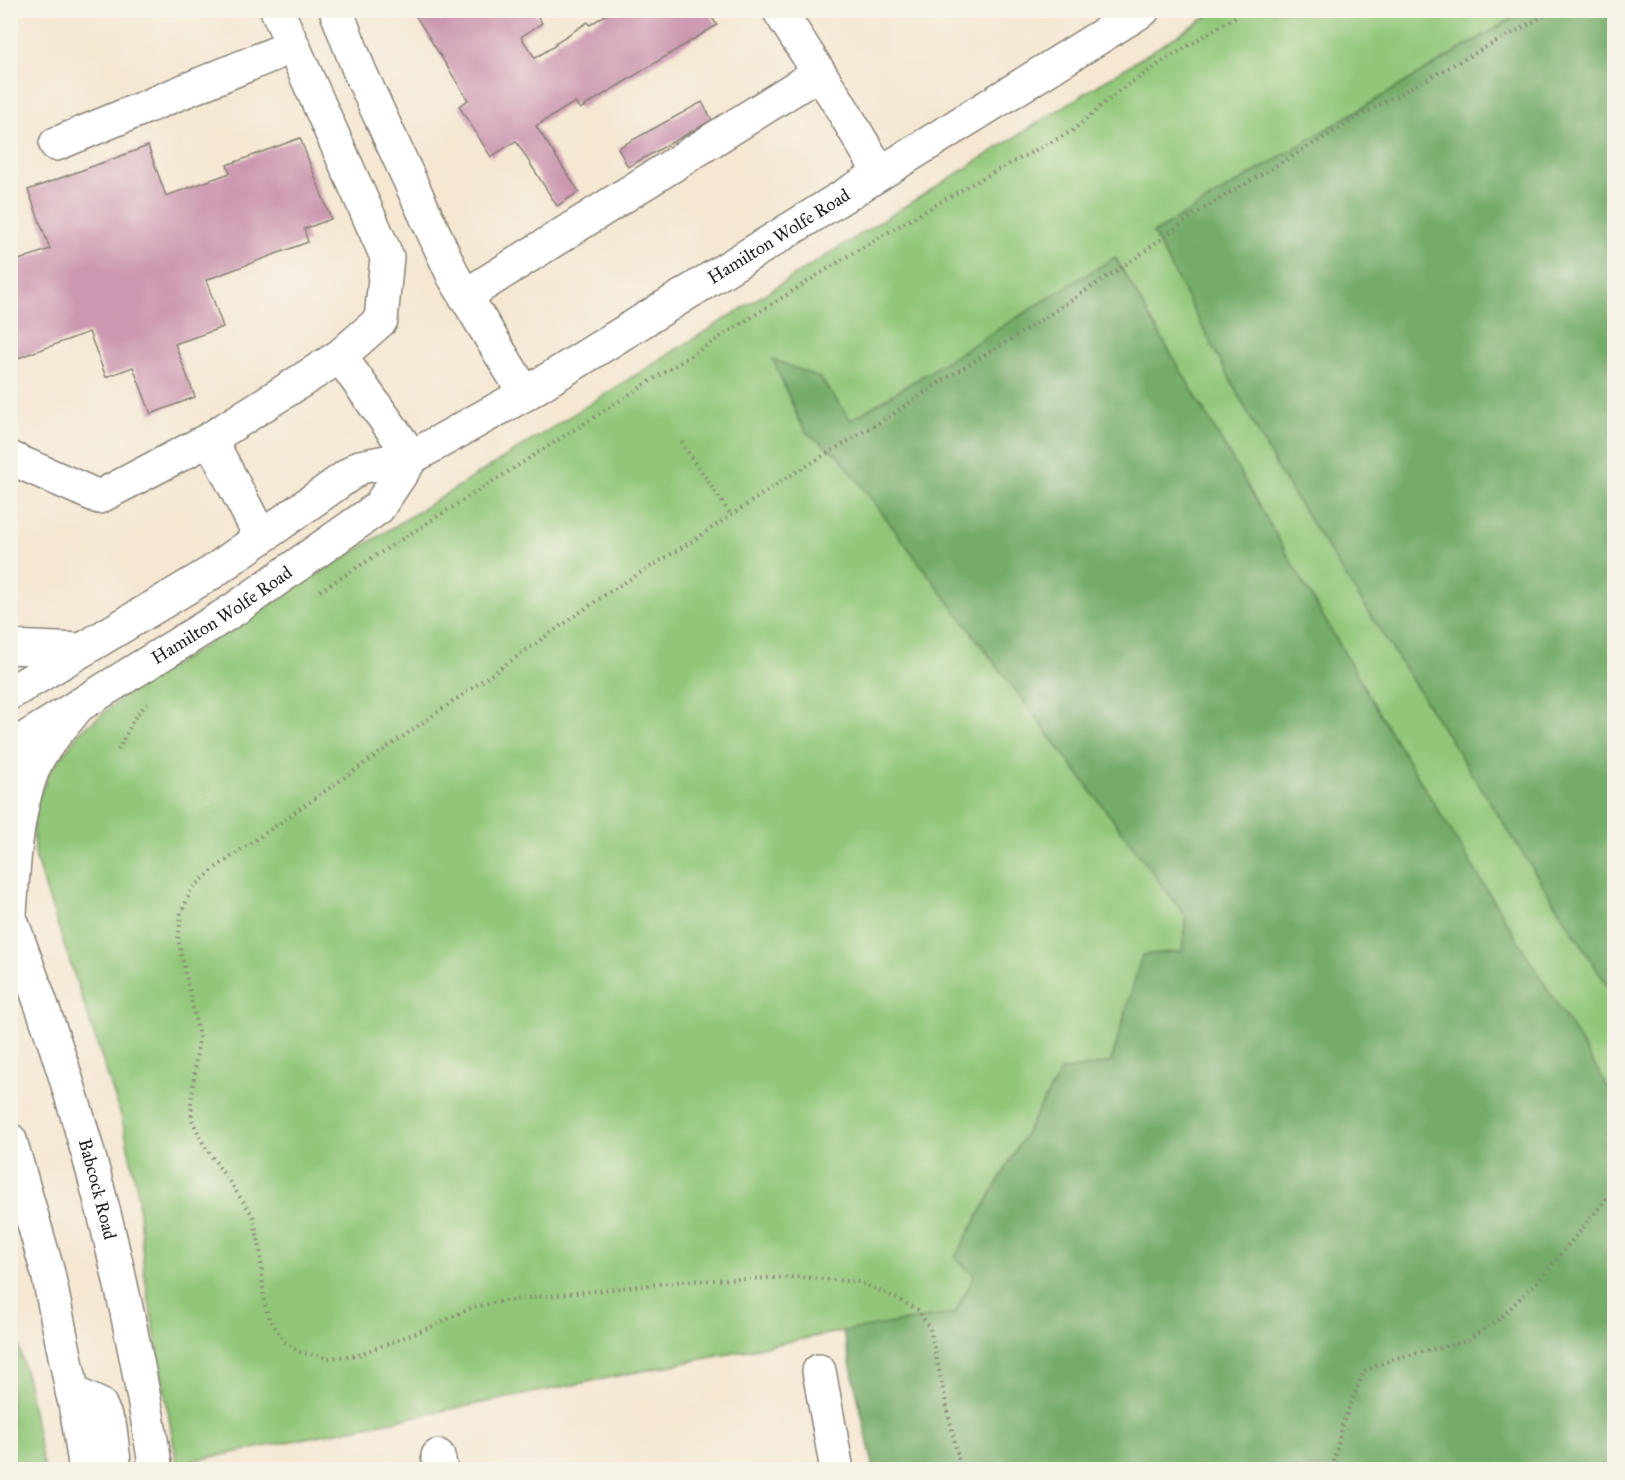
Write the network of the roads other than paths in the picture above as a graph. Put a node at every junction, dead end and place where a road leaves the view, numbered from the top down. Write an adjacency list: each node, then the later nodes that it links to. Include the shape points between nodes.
1 (277, 10): 5 (street)
2 (336, 10): 9 (street, via 359,70)
3 (779, 10): 6 (street)
4 (1143, 10): 8 (street, Hamilton Wolfe Road)
5 (293, 46): 7 (street); 10 (street, via 387,257 381,320)
6 (819, 73): 8 (street); 9 (street)
7 (56, 144)
8 (880, 173): 11 (street, Hamilton Wolfe Road)
9 (465, 296): 11 (street)
10 (340, 356): 12 (street); 13 (street)
11 (525, 394): 13 (street, Hamilton Wolfe Road)
12 (210, 439): 14 (street, via 99,497); 15 (street)
13 (412, 457): 15 (street, Hamilton Wolfe Road, via 360,467); 19 (street, Hamilton Wolfe Road, via 378,508 235,609)
14 (10, 458)
15 (261, 537): 17 (street, Hamilton Wolfe Road, via 211,573)
16 (10, 647): 17 (street)
17 (82, 650): 18 (street, Hamilton Wolfe Road)
18 (10, 693)
19 (78, 706): 20 (street, Hamilton Wolfe Road); 21 (street, via 37,760 22,804)
20 (10, 748)
21 (10, 913)
22 (10, 918): 28 (street, Babcock Road, via 64,1071 115,1257)
23 (10, 1140): 25 (street, via 48,1273)
24 (819, 1371): 29 (street)
25 (72, 1392): 26 (street); 27 (street, via 100,1405 110,1428)
26 (86, 1470)
27 (115, 1470)
28 (156, 1470)
29 (837, 1470)

